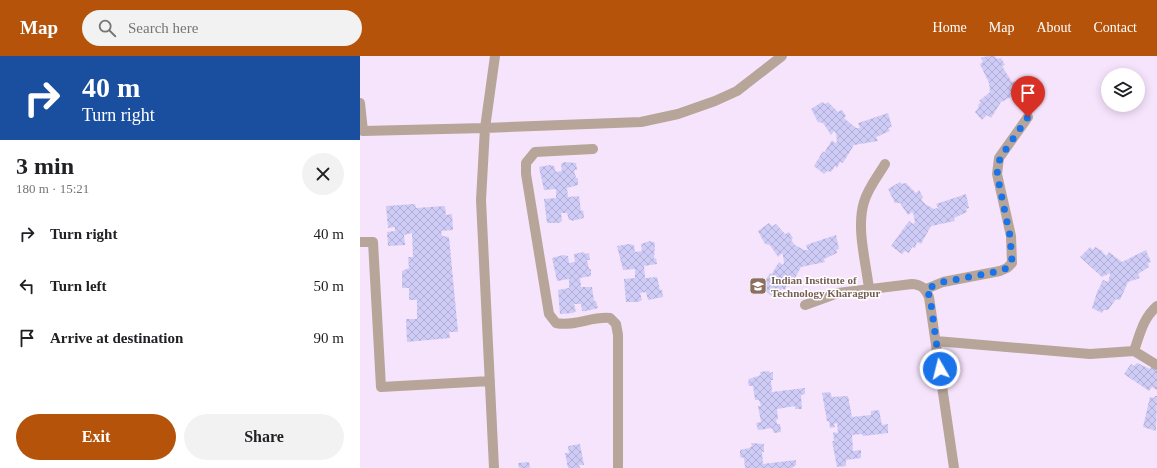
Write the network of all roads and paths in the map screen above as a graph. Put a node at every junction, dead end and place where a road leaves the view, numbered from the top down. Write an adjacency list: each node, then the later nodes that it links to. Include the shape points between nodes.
1 (495, 56): 5 (street)
2 (782, 56): 5 (street, via 737,91 678,114 641,122)
3 (360, 103): 5 (street, via 363,131)
4 (1028, 117): 10 (street, via 998,164 997,174 1010,236 1012,262 1000,271 943,282)
5 (485, 128): 16 (street, via 481,200)
6 (593, 149): 18 (street, via 535,152 526,163 526,174 549,314 556,323 566,325 600,317 610,318 616,324)
7 (885, 164): 9 (street, via 863,203 862,231)
8 (360, 242): 16 (street, via 373,242 381,387)
9 (869, 289): 10 (street, via 920,284); 11 (street, via 838,293)
10 (926, 289): 13 (street, via 930,297)
11 (805, 305)
12 (1157, 306): 14 (street, via 1144,320)
13 (936, 341): 14 (street, via 1090,354); 19 (street)
14 (1134, 351): 15 (street)
15 (1157, 365)
16 (490, 381): 17 (street)
17 (494, 468)
18 (618, 468)
19 (954, 468)

